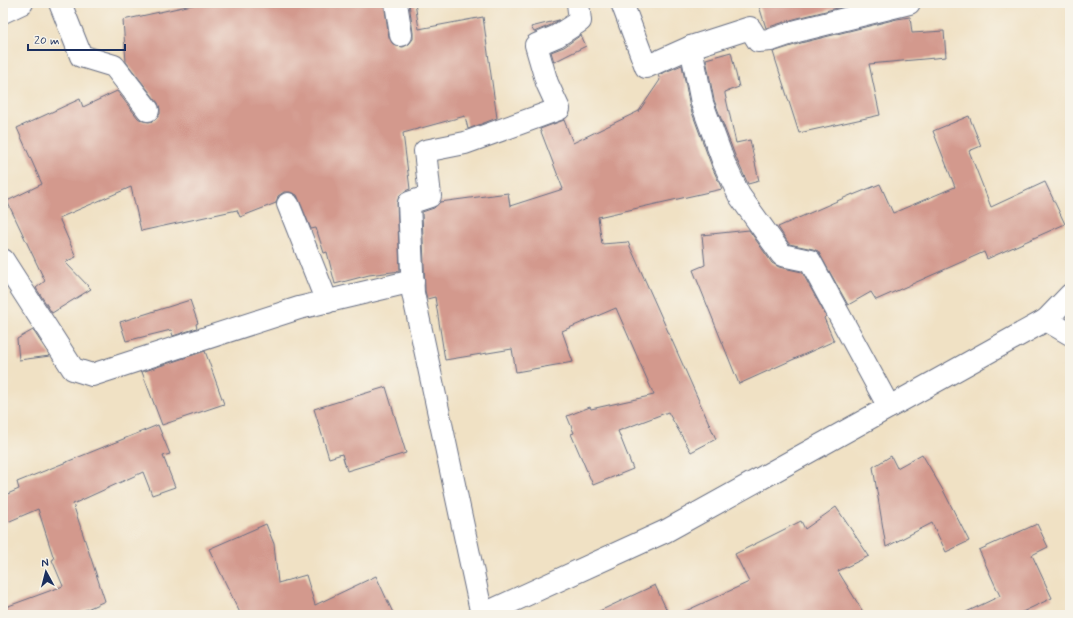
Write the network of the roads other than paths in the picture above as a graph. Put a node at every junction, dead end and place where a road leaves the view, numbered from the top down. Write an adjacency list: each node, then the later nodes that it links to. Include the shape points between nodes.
1 (22, 3): 7 (street)
2 (60, 3): 10 (street, via 81,56 114,66)
3 (396, 3): 8 (street)
4 (578, 3): 13 (street, via 580,21 557,36 536,44 547,83 559,109 465,143 425,152 430,196 409,203)
5 (622, 3): 9 (street, via 646,67)
6 (909, 3): 9 (street, via 797,31 772,40 758,41 750,28)
7 (3, 12)
8 (401, 35)
9 (691, 47): 18 (street, via 702,103 739,196 782,255 810,261)
10 (148, 110)
11 (288, 204): 15 (street)
12 (3, 260): 15 (street, via 73,369 92,375 299,308)
13 (413, 281): 15 (street); 19 (street, via 413,293)
14 (1070, 295): 16 (street)
15 (327, 302)
16 (1046, 320): 17 (street); 18 (street)
17 (1070, 334)
18 (889, 407): 19 (street, via 666,531)
19 (482, 615)

